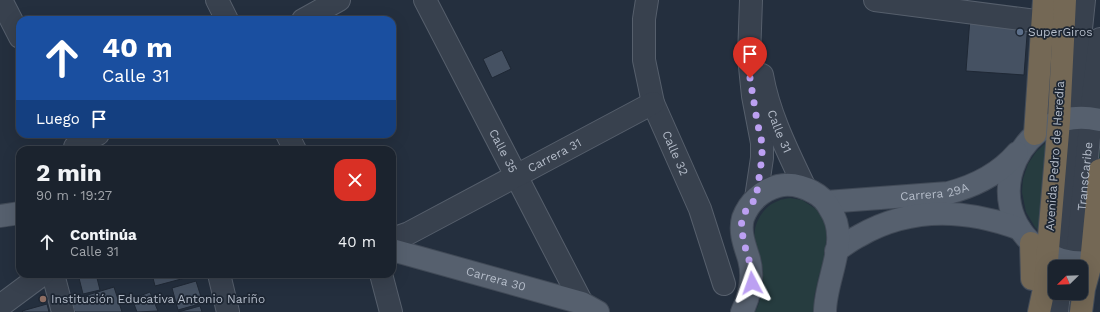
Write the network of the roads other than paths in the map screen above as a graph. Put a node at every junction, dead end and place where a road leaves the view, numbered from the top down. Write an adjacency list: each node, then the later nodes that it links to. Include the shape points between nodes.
1 (1, 0): 14 (street)
2 (217, 0): 11 (street)
3 (339, 0): 12 (street)
4 (425, 0): 22 (street, Calle 35)
5 (752, 0): 23 (street, Calle 31, via 754,36 764,88 782,139); 24 (street, Calle 31, via 749,57 752,96 762,143)
6 (875, 0): 13 (street)
7 (1044, 0): 13 (highway)
8 (1065, 0): 17 (highway, Avenida Pedro de Heredia)
9 (1084, 0): 17 (street, TransCaribe)
10 (642, 6): 16 (street, Calle 32, via 644,60)
11 (225, 16)
12 (310, 16)
13 (1043, 22): 19 (highway)
14 (16, 29)
15 (1100, 39): 17 (street, TransCaribe)
16 (653, 103): 22 (street, Carrera 31); 36 (street, Calle 32, via 700,209)
17 (1081, 119): 19 (main road, via 1047,126); 31 (highway, Avenida Pedro de Heredia); 31 (street, TransCaribe)
18 (88, 138): 20 (street)
19 (1031, 138): 25 (main road, Carrera 29A, via 1011,160 992,175 964,189 948,193); 31 (main road, via 1016,159 1011,176 1009,194 1013,212)
20 (74, 144)
21 (1100, 170): 31 (highway, Avenida Pedro de Heredia)
22 (517, 176): 28 (street, Carrera 31, via 410,233); 40 (street, Calle 35)
23 (805, 188): 24 (main road, via 779,186 767,190); 25 (main road, via 818,194)
24 (756, 198): 44 (main road, via 746,210 741,225 752,283)
25 (826, 202): 30 (main road, via 835,216 839,231)
26 (16, 214): 27 (main road)
27 (0, 216)
28 (396, 238)
29 (396, 251): 40 (main road, Carrera 30)
30 (836, 251): 31 (main road, Carrera 29A, via 859,235 884,224 911,216 938,213 967,214 994,220); 45 (main road)
31 (1063, 256): 46 (highway, via 1032,282); 47 (highway, Avenida Pedro de Heredia, via 1045,284); 50 (highway, Avenida Pedro de Heredia, via 1084,289)
32 (38, 278): 39 (street)
33 (54, 278): 41 (street)
34 (220, 278): 42 (street)
35 (382, 278): 43 (street)
36 (724, 284)
37 (1058, 300): 48 (street)
38 (1073, 300): 49 (street)
39 (0, 306)
40 (590, 307)
41 (63, 312)
42 (228, 312)
43 (391, 312)
44 (742, 312)
45 (825, 312)
46 (1029, 312)
47 (1039, 312)
48 (1057, 312)
49 (1072, 312)
50 (1081, 312)

